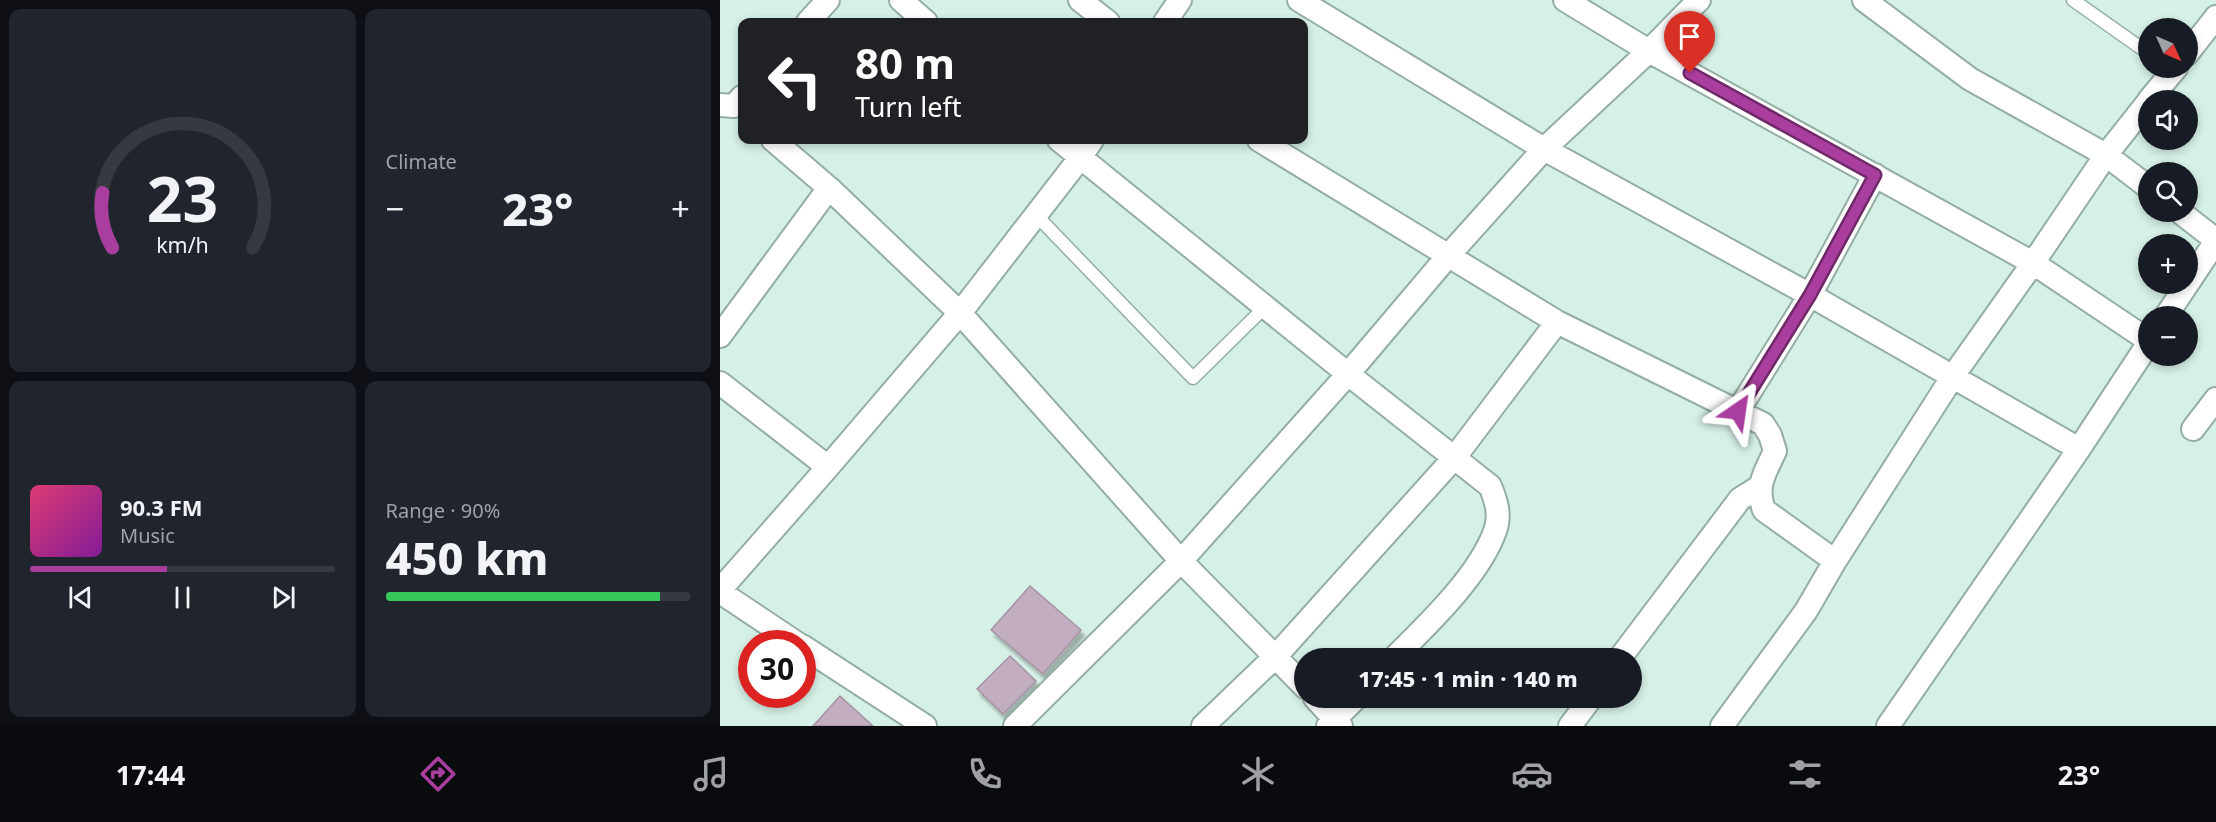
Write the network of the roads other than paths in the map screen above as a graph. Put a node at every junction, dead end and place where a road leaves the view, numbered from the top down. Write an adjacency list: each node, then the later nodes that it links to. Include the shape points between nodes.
1 (828, 0): 13 (street)
2 (901, 0): 14 (street)
3 (1080, 0): 15 (street)
4 (1180, 0): 16 (street)
5 (1299, 0): 25 (street)
6 (1564, 0): 19 (street)
7 (1699, 0): 19 (street)
8 (1864, 0): 26 (street, via 1970,79)
9 (2073, 0): 18 (lane)
10 (2210, 0): 11 (street)
11 (2216, 4)
12 (2216, 17): 17 (street)
13 (812, 18)
14 (921, 18)
15 (1103, 18)
16 (1168, 18)
17 (2198, 39)
18 (2138, 46)
19 (1649, 51): 25 (street); 27 (street)
20 (2138, 115): 26 (street)
21 (778, 144): 29 (street)
22 (1071, 144): 24 (street)
23 (1266, 144): 33 (street)
24 (1086, 149): 30 (street); 37 (street)
25 (1544, 149): 33 (street); 35 (street)
26 (2106, 155): 28 (street); 34 (street)
27 (1875, 175): 34 (street); 35 (street)
28 (2138, 179)
29 (829, 188): 38 (street); 41 (street)
30 (1036, 215): 37 (lane, via 1193,378); 38 (street)
31 (2192, 222): 32 (street)
32 (2216, 241): 36 (street)
33 (1448, 256): 39 (street); 43 (street)
34 (2033, 263): 40 (street); 44 (street)
35 (1810, 295): 44 (street); 47 (street)
36 (2173, 306)
37 (1265, 307): 43 (street)
38 (960, 313): 51 (street); 53 (street)
39 (1557, 322): 47 (street); 50 (street)
40 (2138, 335)
41 (720, 336)
42 (2138, 358): 49 (street)
43 (1348, 374): 50 (street); 53 (street)
44 (1953, 376): 49 (street); 54 (street)
45 (720, 383): 51 (street)
46 (2216, 399): 48 (street)
47 (1738, 411): 52 (street, via 1763,424 1770,435 1774,451)
48 (2193, 429)
49 (2079, 449): 71 (street)
50 (1455, 457): 57 (street, via 1490,486 1498,505 1496,530 1478,563); 60 (street)
51 (828, 467): 55 (street)
52 (1759, 487): 54 (street, via 1764,510); 58 (street, via 1740,499)
53 (1181, 561): 60 (street); 67 (street)
54 (1835, 561): 70 (street, via 1806,611)
55 (720, 591): 56 (street)
56 (777, 630)
57 (1404, 648)
58 (1628, 648)
59 (816, 655): 66 (street)
60 (1276, 656): 61 (street); 68 (street)
61 (1294, 675)
62 (1323, 708): 65 (street)
63 (1348, 708): 65 (street)
64 (1584, 708): 69 (street)
65 (1335, 724)
66 (925, 726)
67 (1016, 726)
68 (1203, 726)
69 (1570, 726)
70 (1722, 726)
71 (1888, 726)

